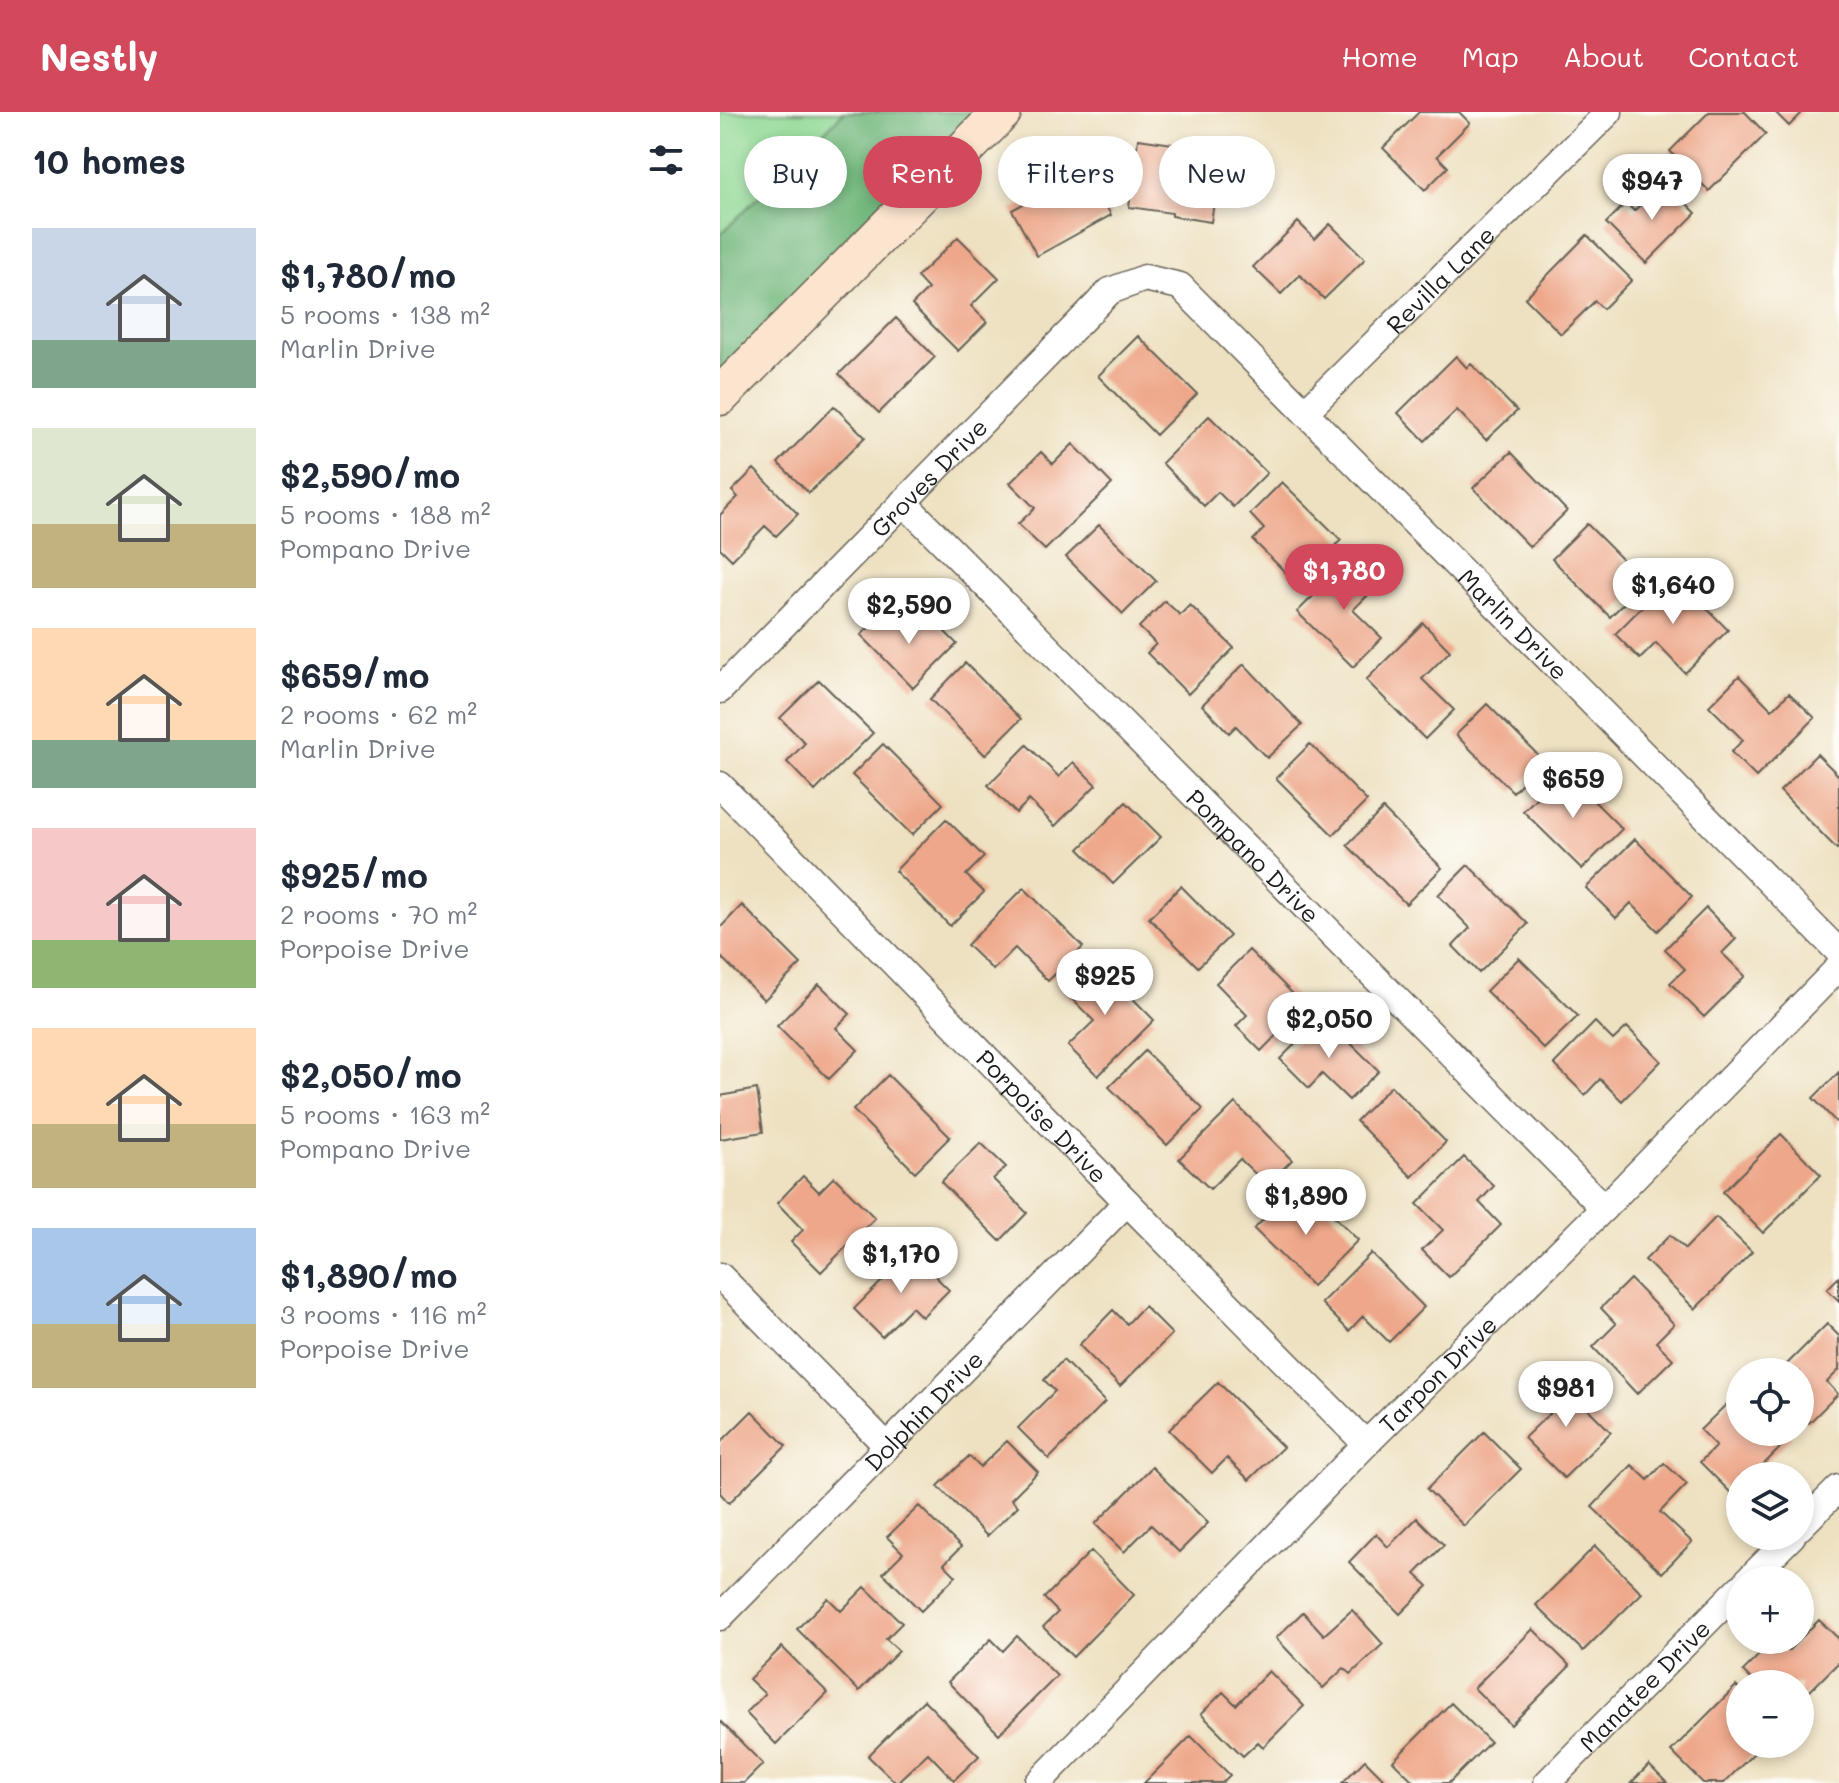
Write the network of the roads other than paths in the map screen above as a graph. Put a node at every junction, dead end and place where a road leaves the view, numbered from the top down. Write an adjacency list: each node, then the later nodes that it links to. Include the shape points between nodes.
1 (1002, 112): 4 (street)
2 (1609, 112): 5 (street, Revilla Lane)
3 (1145, 278): 5 (street, Marlin Drive, via 1180,286); 6 (street, Groves Drive, via 1110,291)
4 (720, 396)
5 (1306, 411): 9 (street, Marlin Drive)
6 (903, 502): 7 (street, Groves Drive); 12 (street, Pompano Drive)
7 (720, 690)
8 (720, 785): 11 (street, Porpoise Drive)
9 (1839, 952)
10 (1839, 967): 12 (street, Tarpon Drive)
11 (1127, 1202): 14 (street, Porpoise Drive); 15 (street, Dolphin Drive)
12 (1604, 1208): 14 (street, Tarpon Drive)
13 (720, 1276): 15 (street)
14 (1366, 1444): 22 (street, Tarpon Drive)
15 (887, 1446): 21 (street, Dolphin Drive)
16 (1839, 1488): 17 (street)
17 (1814, 1513)
18 (1778, 1550): 19 (street)
19 (1762, 1566)
20 (1726, 1602): 23 (street, Manatee Drive)
21 (720, 1617)
22 (1038, 1783)
23 (1547, 1783)

